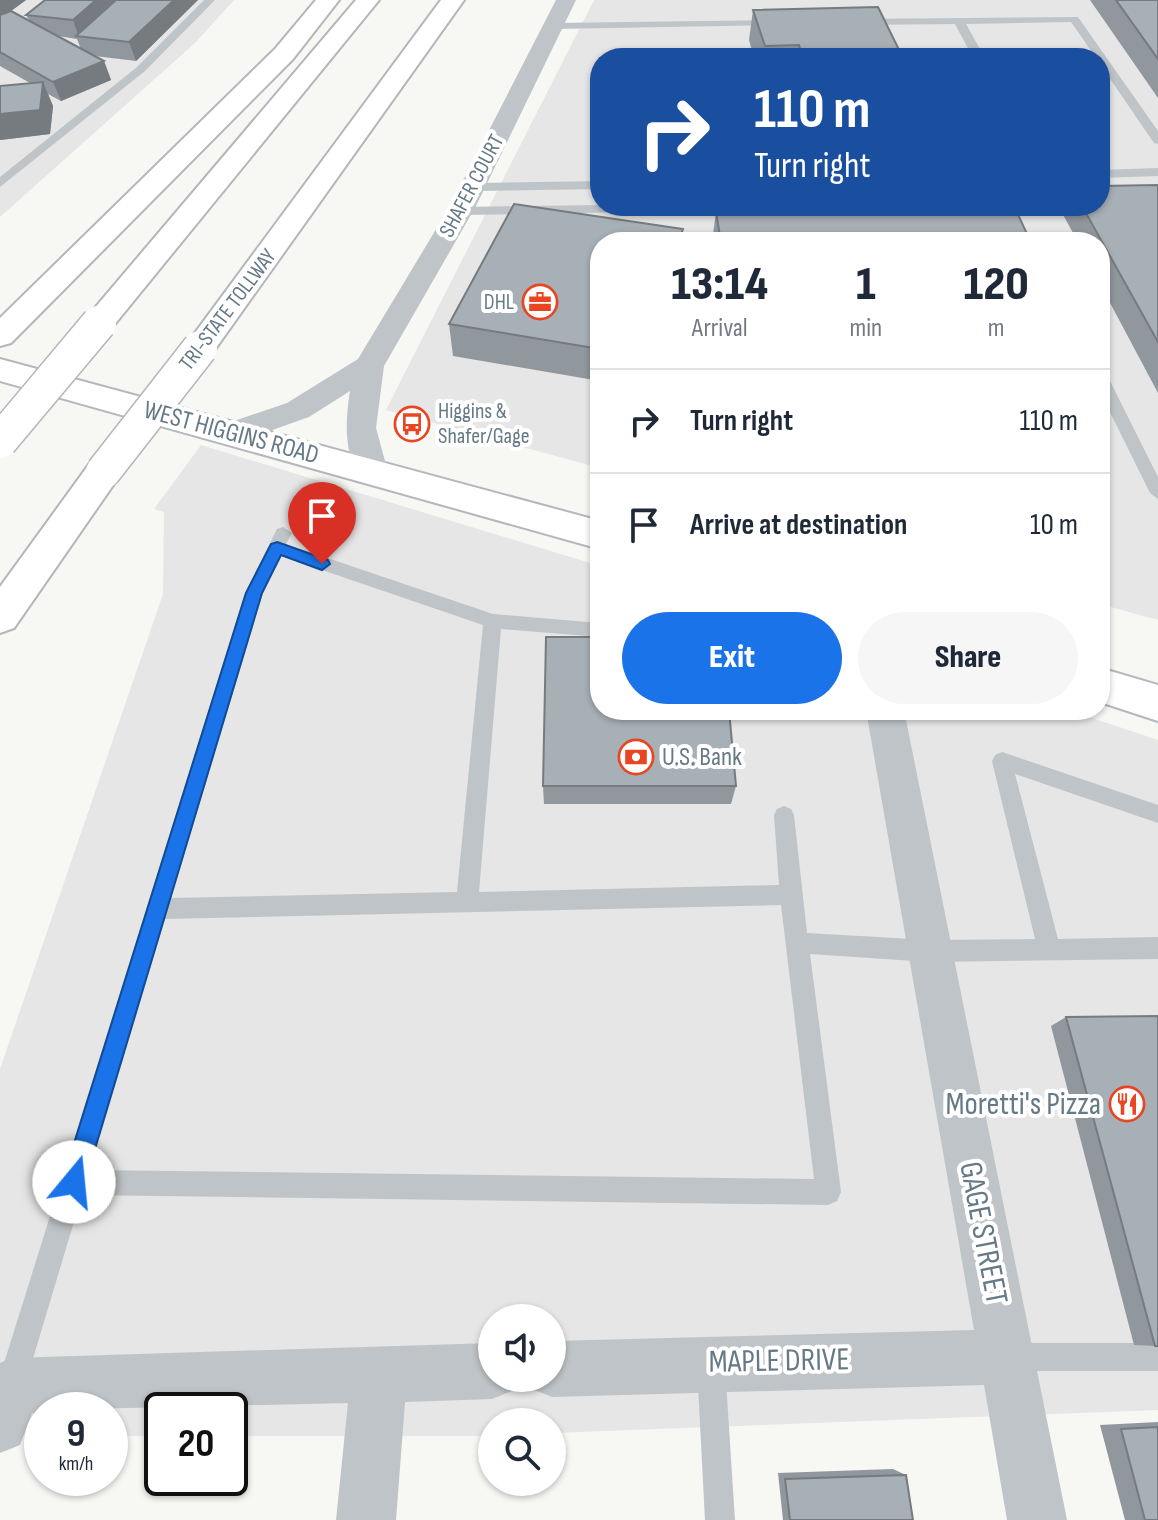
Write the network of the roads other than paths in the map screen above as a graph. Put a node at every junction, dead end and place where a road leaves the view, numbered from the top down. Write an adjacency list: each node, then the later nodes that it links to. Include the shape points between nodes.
1 (210, 0): 16 (lane, via 141,69)
2 (328, 0): 21 (main road, via 284,54)
3 (368, 0): 26 (main road, bridge)
4 (453, 0): 30 (main road, TRI-STATE TOLLWAY, bridge)
5 (566, 0): 9 (street, SHAFER COURT)
6 (959, 21): 7 (lane); 10 (lane); 11 (lane, via 1074,19)
7 (851, 22)
8 (790, 23): 9 (lane)
9 (553, 26): 18 (street, SHAFER COURT)
10 (974, 48)
11 (1094, 48)
12 (1110, 71): 13 (lane)
13 (1158, 140)
14 (1158, 172): 15 (lane)
15 (1110, 174)
16 (0, 183)
17 (590, 185): 18 (lane)
18 (473, 187): 20 (street, SHAFER COURT)
19 (590, 209): 20 (lane)
20 (460, 211): 22 (street, SHAFER COURT)
21 (0, 336)
22 (369, 366): 25 (street, SHAFER COURT, via 298,410); 27 (street, SHAFER COURT, via 360,428)
23 (0, 370): 25 (main road, WEST HIGGINS ROAD)
24 (1110, 397): 28 (lane)
25 (233, 433): 27 (main road, WEST HIGGINS ROAD)
26 (0, 441)
27 (372, 472): 29 (main road, WEST HIGGINS ROAD)
28 (1158, 493)
29 (590, 532)
30 (0, 617)
31 (493, 621): 32 (lane); 39 (lane); 40 (lane, via 280,541 254,593)
32 (590, 629)
33 (1110, 688): 34 (main road)
34 (1158, 703)
35 (887, 720): 44 (street, GAGE STREET)
36 (1158, 814): 43 (lane, via 1002,761)
37 (784, 815): 38 (lane)
38 (791, 895): 39 (lane); 41 (lane)
39 (467, 902): 40 (lane)
40 (159, 909): 45 (lane)
41 (797, 943): 44 (lane); 45 (lane, via 828,1192)
42 (1158, 948): 43 (lane)
43 (1049, 949): 44 (lane)
44 (930, 951): 46 (street, GAGE STREET)
45 (74, 1182): 52 (lane)
46 (1006, 1357): 47 (lane); 48 (street, MAPLE DRIVE); 55 (street, GAGE STREET)
47 (1158, 1357)
48 (711, 1362): 49 (street, MAPLE DRIVE); 54 (lane)
49 (566, 1368)
50 (478, 1372): 51 (street)
51 (379, 1376): 52 (street); 53 (street)
52 (6, 1406)
53 (366, 1520)
54 (720, 1520)
55 (1037, 1520)

